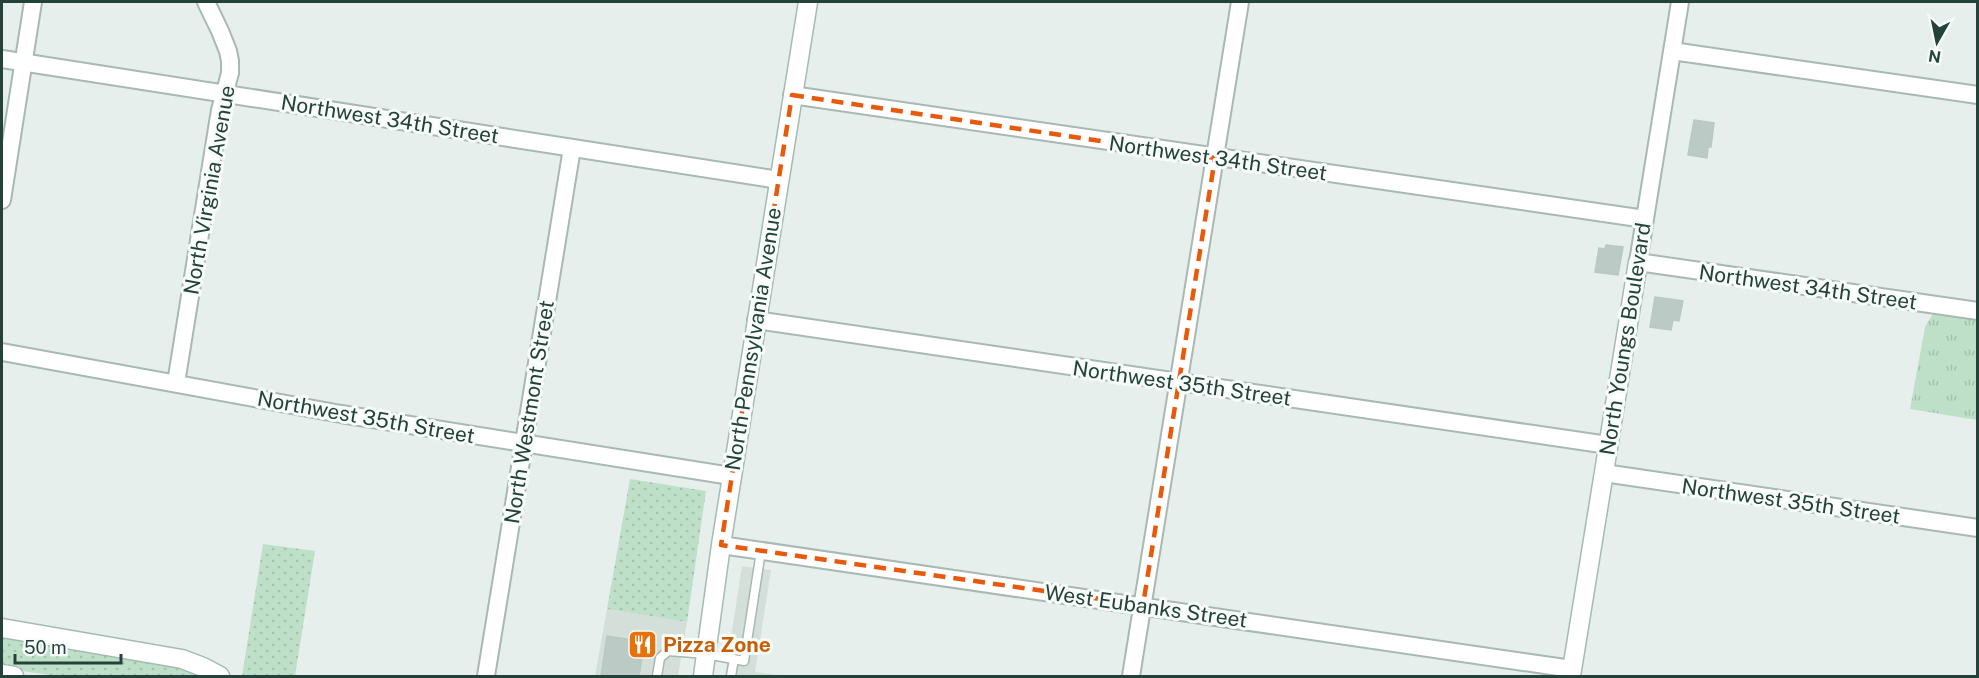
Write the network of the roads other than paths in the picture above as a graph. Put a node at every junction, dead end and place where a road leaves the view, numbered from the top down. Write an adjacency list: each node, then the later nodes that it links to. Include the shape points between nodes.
1 (33, 2): 8 (street)
2 (206, 2): 9 (street, North Virginia Avenue, via 228,51 230,73)
3 (808, 2): 10 (main road, North Pennsylvania Avenue)
4 (1240, 2): 13 (street)
5 (1680, 2): 6 (street, North Youngs Boulevard)
6 (1672, 51): 11 (street); 16 (street, North Youngs Boulevard)
7 (2, 59): 8 (street, Northwest 34th Street)
8 (23, 62): 9 (street, Northwest 34th Street); 15 (street)
9 (224, 94): 12 (street, Northwest 34th Street); 21 (street, North Virginia Avenue)
10 (792, 95): 13 (street, Northwest 34th Street); 14 (main road, North Pennsylvania Avenue)
11 (1977, 95)
12 (572, 148): 14 (street, Northwest 34th Street); 23 (street, North Westmont Street)
13 (1215, 158): 16 (street, Northwest 34th Street); 22 (street)
14 (779, 180): 19 (main road, North Pennsylvania Avenue)
15 (2, 200)
16 (1645, 219): 17 (street, North Youngs Boulevard)
17 (1638, 262): 18 (street, Northwest 34th Street); 24 (main road, North Youngs Boulevard)
18 (1977, 311)
19 (756, 320): 22 (street, Northwest 35th Street); 26 (main road, North Pennsylvania Avenue)
20 (2, 352): 21 (street, Northwest 35th Street)
21 (176, 383): 23 (street, Northwest 35th Street)
22 (1179, 383): 24 (street, Northwest 35th Street); 30 (street)
23 (524, 443): 26 (street, Northwest 35th Street); 38 (street, North Westmont Street)
24 (1608, 445): 25 (main road, North Youngs Boulevard)
25 (1604, 473): 27 (street, Northwest 35th Street); 34 (main road, North Youngs Boulevard)
26 (731, 476): 28 (main road, North Pennsylvania Avenue)
27 (1977, 528)
28 (720, 545): 29 (street, West Eubanks Street); 32 (main road, North Pennsylvania Avenue)
29 (760, 551): 30 (street, West Eubanks Street); 33 (lane, via 744,661)
30 (1143, 605): 34 (street, West Eubanks Street); 42 (street)
31 (2, 627): 37 (main road, via 182,659)
32 (706, 654): 33 (lane); 39 (lane, via 668,651 660,658); 40 (main road, North Pennsylvania Avenue)
33 (734, 659): 41 (lane)
34 (1572, 673)
35 (2, 674): 36 (main road)
36 (14, 676)
37 (220, 676)
38 (486, 676)
39 (657, 676)
40 (703, 676)
41 (731, 676)
42 (1131, 676)

